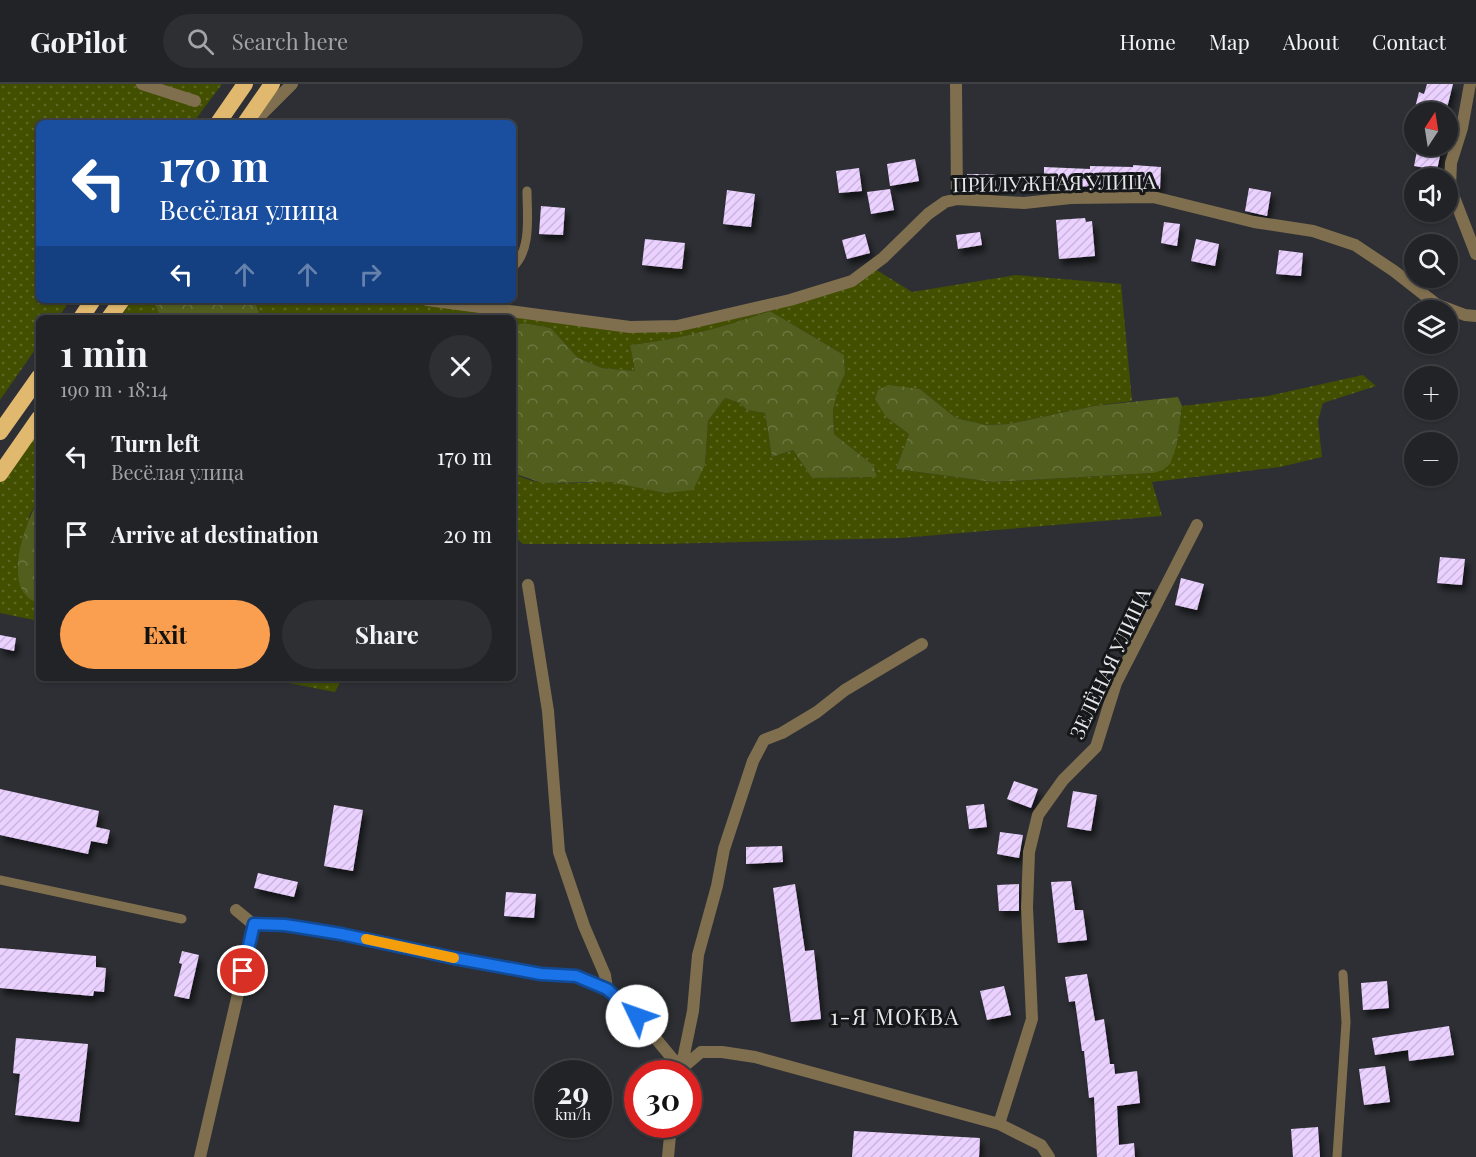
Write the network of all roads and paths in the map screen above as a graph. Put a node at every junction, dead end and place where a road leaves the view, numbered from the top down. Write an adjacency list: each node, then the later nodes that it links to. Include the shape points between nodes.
1 (142, 84): 7 (street)
2 (245, 84): 8 (highway)
3 (272, 84): 9 (highway)
4 (292, 84): 10 (street)
5 (956, 84): 12 (street)
6 (1470, 84): 13 (street, via 1451,163 1450,186)
7 (195, 101)
8 (220, 120)
9 (247, 120)
10 (256, 120)
11 (527, 191): 14 (lane, via 526,244)
12 (957, 199): 15 (street, ПРИЛУЖНАЯ УЛИЦА, via 928,213 883,258 852,282 676,326 630,327); 16 (street, ПРИЛУЖНАЯ УЛИЦА, via 1024,203 1153,197 1254,222 1313,231 1355,245 1436,303)
13 (1476, 254)
14 (516, 264)
15 (455, 303)
16 (1476, 316)
17 (36, 381): 19 (highway)
18 (36, 422): 20 (highway)
19 (0, 432)
20 (0, 474)
21 (1197, 525): 33 (street, ЗЕЛЁНАЯ УЛИЦА, via 1116,683 1096,747 1063,780 1038,815 1029,852 1027,907 1032,1019)
22 (528, 585): 29 (street, via 548,711 559,852)
23 (922, 644): 31 (street, via 845,690 817,712 764,740 753,761 724,849 698,955 693,1011)
24 (0, 880): 26 (lane)
25 (236, 910): 27 (street)
26 (182, 919)
27 (254, 924): 29 (street, via 308,928 541,974 576,976); 35 (street)
28 (1343, 974): 38 (lane, via 1346,1022)
29 (607, 989): 30 (street, via 637,1016)
30 (671, 1060)
31 (683, 1060)
32 (693, 1060): 33 (street, via 701,1052 755,1057)
33 (999, 1124): 37 (street, via 1041,1145)
34 (670, 1138): 36 (street)
35 (200, 1157)
36 (668, 1157)
37 (1049, 1157)
38 (1337, 1157)

